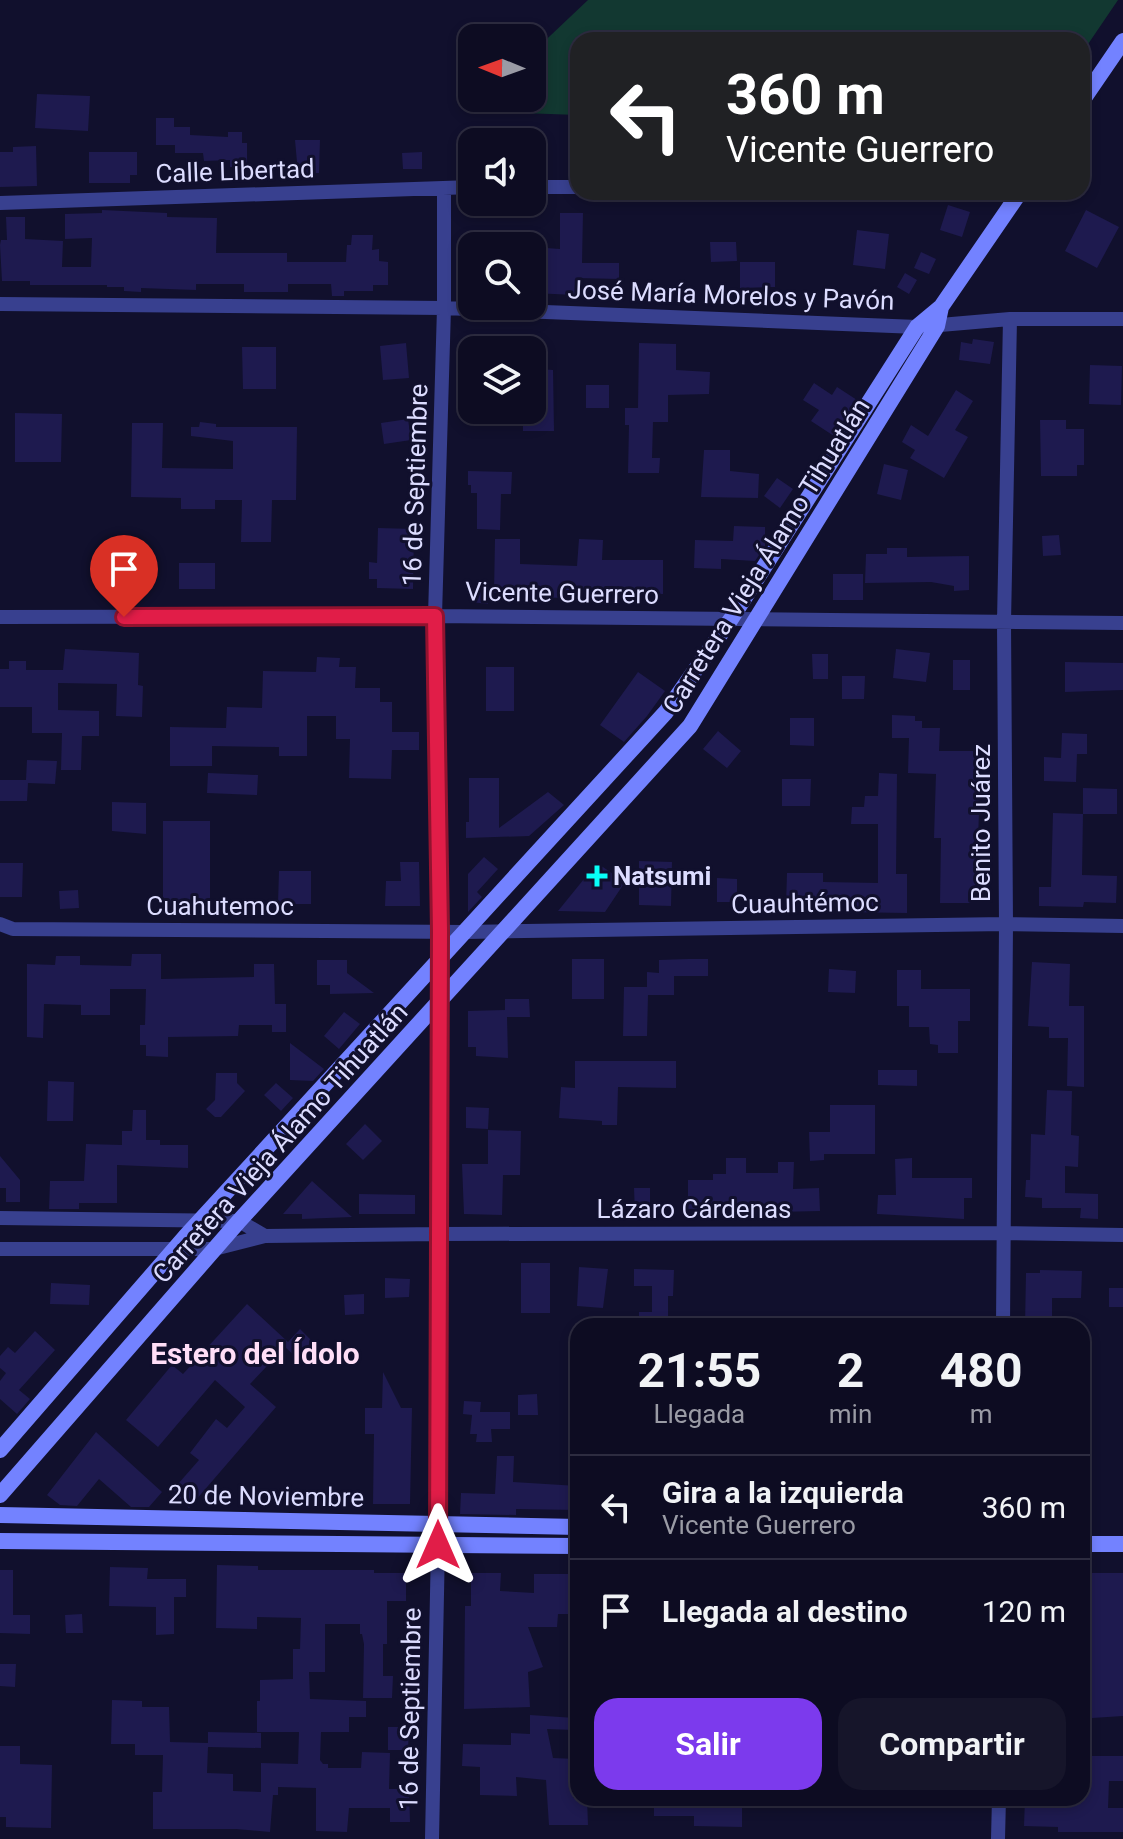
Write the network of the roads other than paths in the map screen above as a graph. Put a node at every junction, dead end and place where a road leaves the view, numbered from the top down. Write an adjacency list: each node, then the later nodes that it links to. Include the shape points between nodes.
1 (1123, 41): 2 (main road)
2 (1090, 89)
3 (546, 187): 4 (street)
4 (570, 187)
5 (444, 188): 6 (street, Calle Libertad); 8 (street, Calle Libertad); 11 (street, 16 de Septiembre)
6 (458, 188)
7 (1015, 200): 10 (main road, Carretera Vieja Álamo Tihuatlán)
8 (0, 203)
9 (0, 304): 11 (street, José María Morelos y Pavón)
10 (941, 307): 14 (main road, Carretera Vieja Álamo Tihuatlán); 15 (main road, Carretera Vieja Álamo Tihuatlán)
11 (444, 308): 15 (street, José María Morelos y Pavón); 16 (street, 16 de Septiembre)
12 (1010, 319): 13 (street, José María Morelos y Pavón); 14 (street, José María Morelos y Pavón); 20 (street, Benito Juárez)
13 (1123, 319)
14 (937, 326): 15 (street, José María Morelos y Pavón); 18 (main road, Carretera Vieja Álamo Tihuatlán)
15 (917, 327): 19 (main road, Carretera Vieja Álamo Tihuatlán)
16 (435, 616): 17 (street, Vicente Guerrero); 19 (street, Vicente Guerrero); 25 (street, 16 de Septiembre)
17 (0, 617)
18 (756, 618): 19 (street, Vicente Guerrero); 20 (street, Vicente Guerrero); 26 (main road, Carretera Vieja Álamo Tihuatlán, via 690,726)
19 (731, 619): 27 (main road, Carretera Vieja Álamo Tihuatlán, via 666,712)
20 (1004, 622): 21 (street, Vicente Guerrero); 23 (street, Benito Juárez)
21 (1123, 623)
22 (0, 924): 25 (street, Cuahutemoc, via 13,929)
23 (1006, 924): 24 (street, Cuauhtémoc); 26 (street, Cuauhtémoc); 33 (street, Benito Juárez)
24 (1123, 926)
25 (440, 931): 27 (street, Cuauhtémoc); 28 (street, 16 de Septiembre)
26 (504, 931): 27 (street, Cuauhtémoc); 29 (main road, Carretera Vieja Álamo Tihuatlán)
27 (465, 932): 28 (main road, Carretera Vieja Álamo Tihuatlán)
28 (439, 959): 29 (street, 16 de Septiembre); 31 (main road, Carretera Vieja Álamo Tihuatlán)
29 (440, 1003): 32 (main road, Carretera Vieja Álamo Tihuatlán); 34 (street, 16 de Septiembre)
30 (0, 1218): 31 (street)
31 (200, 1220): 32 (street); 39 (main road, Carretera Vieja Álamo Tihuatlán)
32 (239, 1221): 36 (street); 38 (main road, Carretera Vieja Álamo Tihuatlán)
33 (1003, 1233): 34 (street, Lázaro Cárdenas); 35 (street, Lázaro Cárdenas); 40 (street, Benito Juárez)
34 (439, 1234): 36 (street, Lázaro Cárdenas); 44 (street, 16 de Septiembre)
35 (1123, 1235)
36 (265, 1236): 38 (street, Lázaro Cárdenas)
37 (0, 1249): 39 (street, Lázaro Cárdenas)
38 (214, 1249): 39 (street, Lázaro Cárdenas); 42 (main road, Carretera Vieja Álamo Tihuatlán)
39 (174, 1250): 41 (main road, Carretera Vieja Álamo Tihuatlán)
40 (1003, 1318)
41 (0, 1450)
42 (0, 1495)
43 (0, 1515): 44 (main road, 20 de Noviembre)
44 (438, 1524): 45 (main road, 20 de Noviembre); 49 (street, 16 de Septiembre)
45 (570, 1527)
46 (0, 1541): 49 (main road, 20 de Noviembre)
47 (1090, 1544): 48 (main road)
48 (1123, 1544)
49 (438, 1545): 50 (main road, 20 de Noviembre); 52 (street, 16 de Septiembre)
50 (570, 1546)
51 (999, 1806): 53 (street)
52 (432, 1839)
53 (998, 1839)

